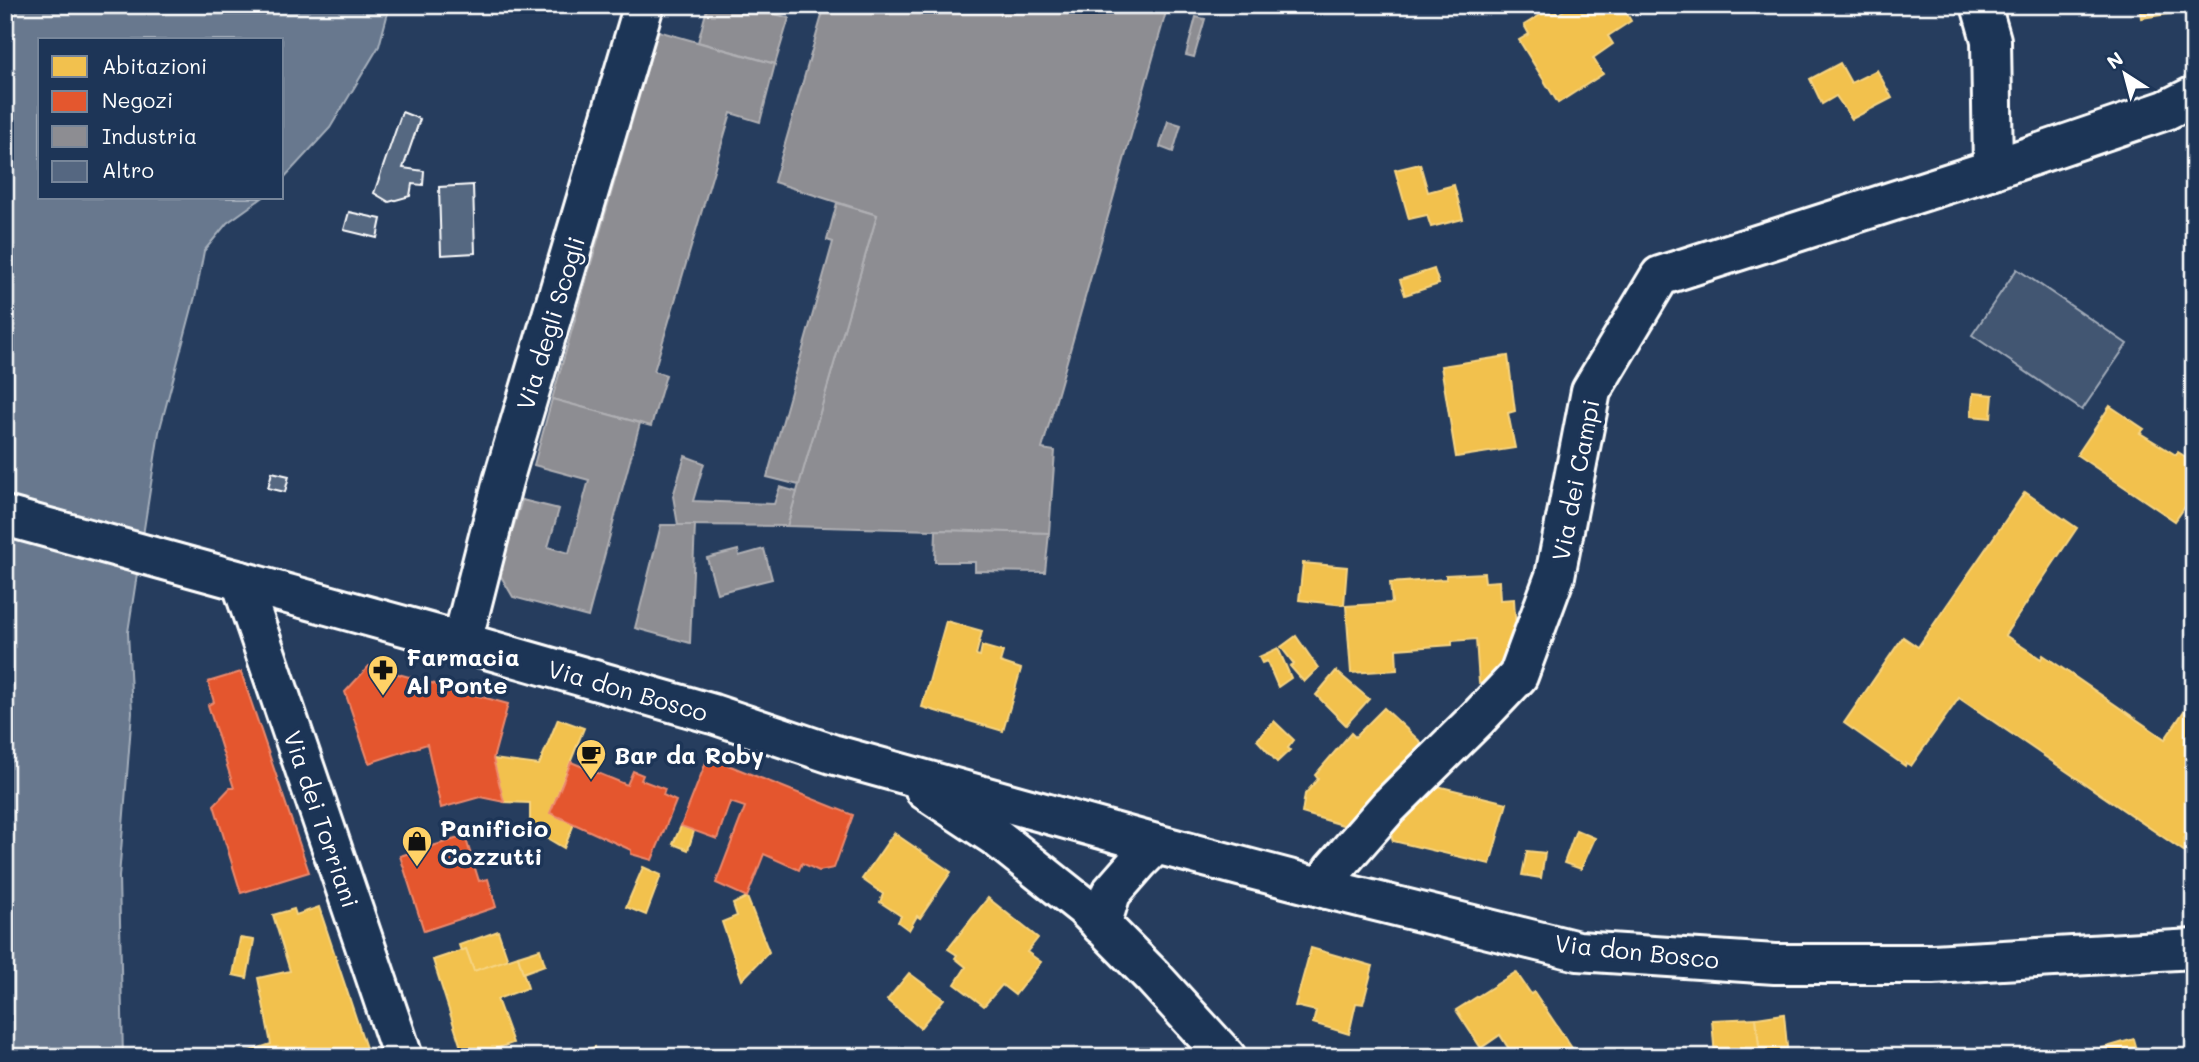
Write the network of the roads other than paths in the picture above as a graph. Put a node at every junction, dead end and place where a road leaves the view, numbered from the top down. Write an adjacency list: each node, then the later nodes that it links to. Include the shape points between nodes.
1 (644, 5): 7 (street, Via degli Scogli, via 503,481)
2 (1981, 5): 4 (street, via 1991,40)
3 (2194, 96): 4 (street, Via dei Campi, via 2166,110)
4 (1993, 169): 12 (street, Via dei Campi, via 1660,276 1591,391 1555,576 1518,676 1388,807 1332,871)
5 (5, 516): 6 (street, Via don Bosco)
6 (241, 581): 7 (street, Via don Bosco); 15 (street, Via dei Torriani)
7 (462, 642): 8 (street, Via don Bosco)
8 (900, 773): 9 (street, Via don Bosco); 10 (street)
9 (1013, 803): 10 (street); 11 (street, Via don Bosco)
10 (996, 837): 13 (street)
11 (1156, 844): 12 (street, Via don Bosco); 13 (street, via 1111,893)
12 (1326, 889): 14 (street, Via don Bosco, via 1578,951 1775,964 1933,964)
13 (1101, 925): 16 (street)
14 (2194, 949)
15 (403, 1057)
16 (1226, 1057)

